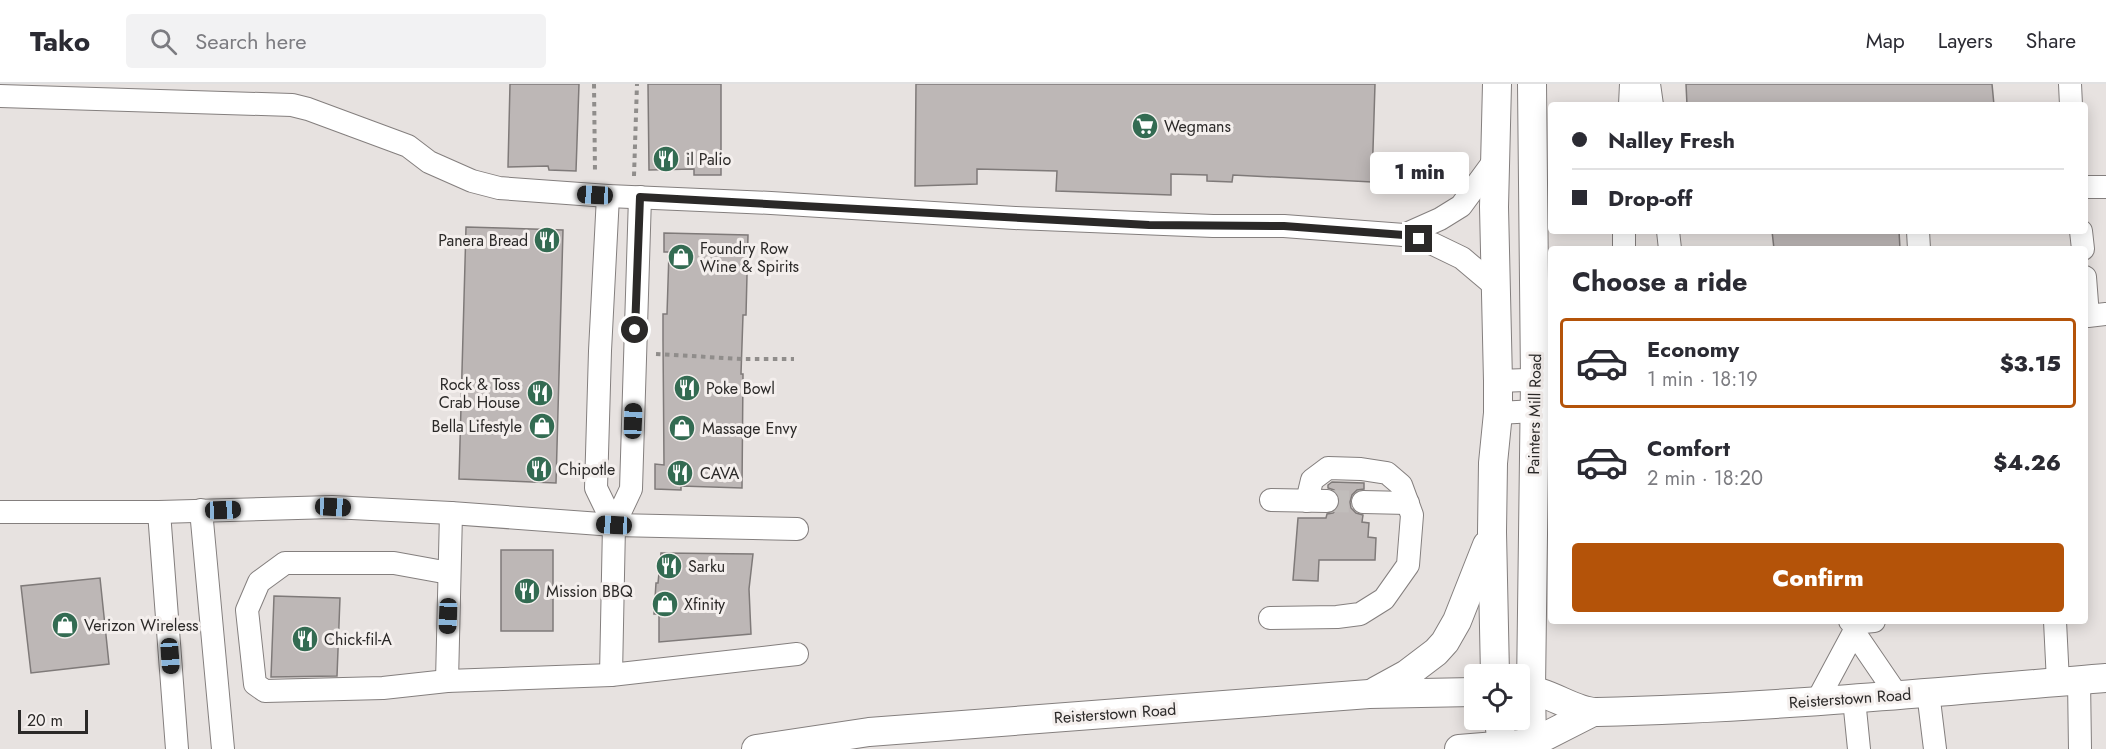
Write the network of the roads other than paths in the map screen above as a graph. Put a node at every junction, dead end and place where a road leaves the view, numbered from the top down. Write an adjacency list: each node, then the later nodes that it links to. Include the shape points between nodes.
1 (1497, 84): 10 (main road)
2 (1532, 84): 19 (main road, Painters Mill Road)
3 (1631, 84): 7 (lane)
4 (1649, 84): 8 (lane)
5 (2070, 84): 9 (lane)
6 (0, 96): 13 (lane, via 292,105 408,146 429,162 472,181 499,188)
7 (1630, 102)
8 (1652, 102)
9 (2072, 102)
10 (1494, 161): 15 (lane, via 1461,206); 16 (main road)
11 (2088, 187): 12 (lane)
12 (2106, 187)
13 (602, 196): 14 (lane); 30 (lane, via 596,488)
14 (637, 197): 15 (lane, via 1149,225 1284,226); 30 (lane, via 632,489)
15 (1404, 235): 16 (lane, via 1462,258)
16 (1494, 285): 20 (main road)
17 (2106, 314): 18 (lane)
18 (2088, 316)
19 (1543, 379): 20 (lane); 21 (main road, Painters Mill Road)
20 (1498, 381): 22 (main road)
21 (1542, 410): 22 (lane); 39 (main road, Painters Mill Road)
22 (1498, 413): 32 (main road)
23 (1271, 500): 25 (lane, via 1317,501 1312,480 1328,468 1387,473 1401,485)
24 (1363, 502): 25 (lane)
25 (1408, 503): 34 (lane, via 1412,515 1408,565 1383,599 1360,614)
26 (201, 510): 28 (lane); 29 (lane, via 333,507); 55 (lane)
27 (0, 512): 28 (lane)
28 (159, 512): 54 (lane)
29 (451, 513): 30 (lane); 33 (lane)
30 (614, 525): 31 (lane); 40 (lane)
31 (797, 529)
32 (1492, 532): 38 (main road); 46 (main road, via 1445,642 1407,674)
33 (449, 573): 42 (lane); 42 (lane, via 394,563 285,563 259,582 247,610 255,684 265,691 383,688)
34 (1270, 618)
35 (1857, 624): 47 (lane); 49 (lane)
36 (2056, 624): 41 (lane)
37 (797, 654): 40 (lane)
38 (1495, 664)
39 (1527, 664)
40 (611, 675): 42 (lane)
41 (2081, 680): 45 (main road, Reisterstown Road); 60 (lane)
42 (447, 681)
43 (1464, 692): 46 (main road, Reisterstown Road)
44 (1530, 692): 50 (main road, Reisterstown Road)
45 (1928, 692): 47 (main road, Reisterstown Road); 59 (lane)
46 (1369, 694): 56 (main road, Reisterstown Road, via 869,732)
47 (1897, 695): 48 (main road, Reisterstown Road)
48 (1854, 699): 49 (main road, Reisterstown Road); 58 (lane)
49 (1817, 701): 50 (main road, Reisterstown Road)
50 (1593, 712): 53 (main road, Reisterstown Road)
51 (1529, 730): 53 (main road, Painters Mill Road)
52 (1501, 738): 53 (main road, Reisterstown Road); 57 (main road, Reisterstown Road)
53 (1531, 746)
54 (177, 749)
55 (223, 749)
56 (756, 749)
57 (1459, 749)
58 (1859, 749)
59 (1935, 749)
60 (2080, 749)

